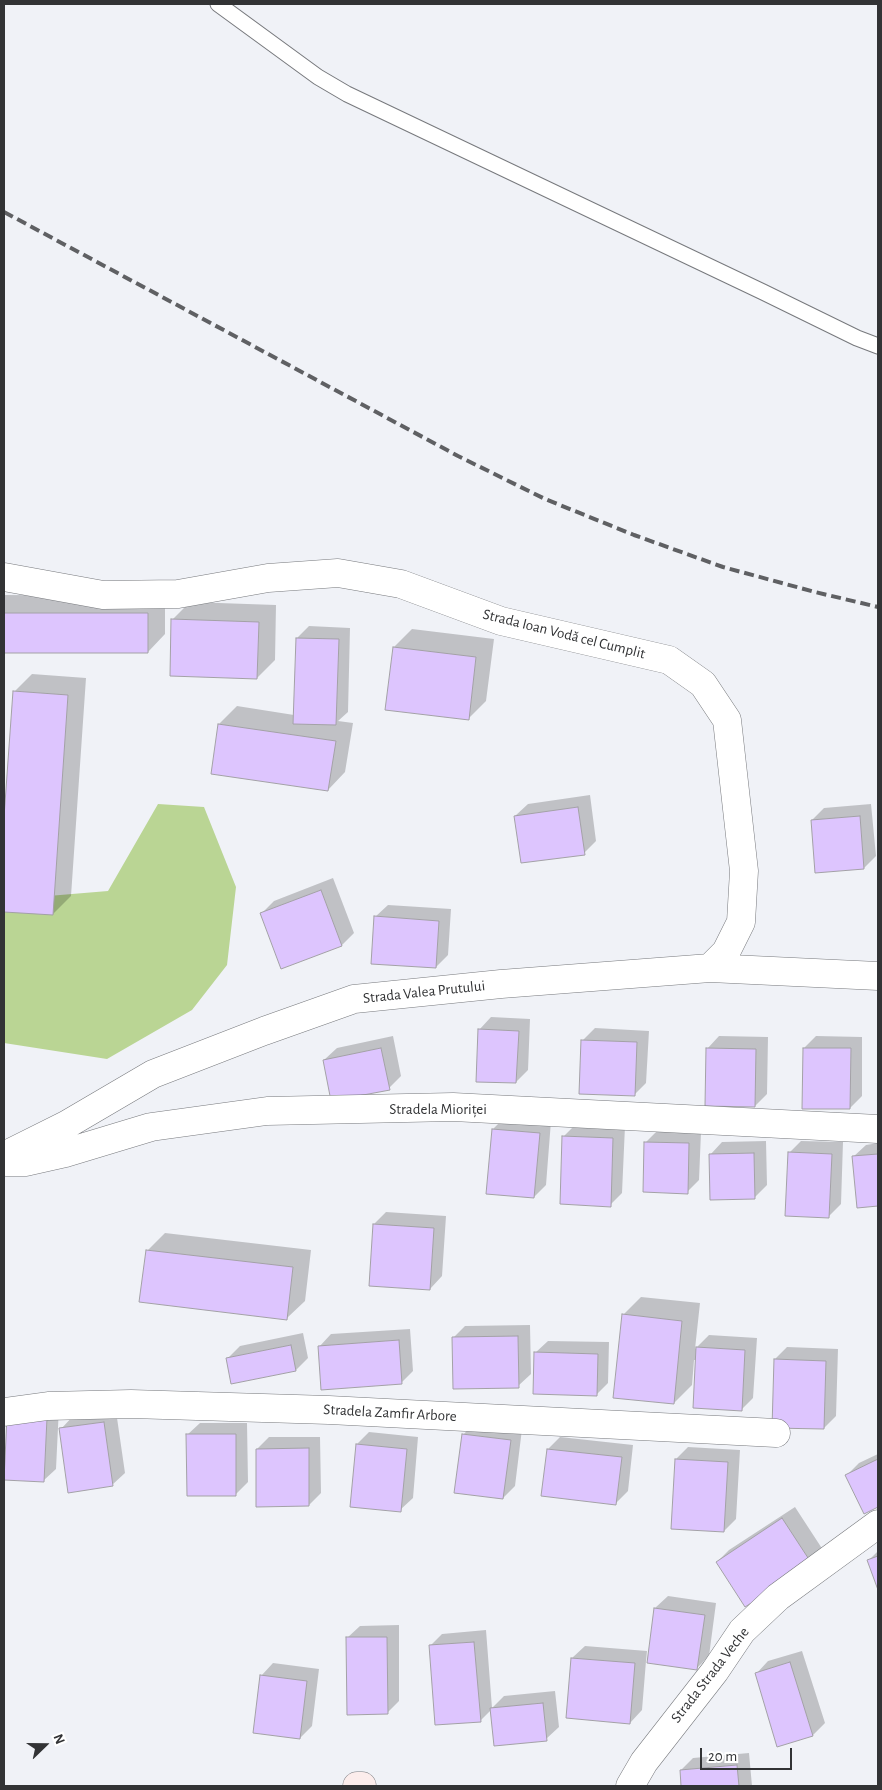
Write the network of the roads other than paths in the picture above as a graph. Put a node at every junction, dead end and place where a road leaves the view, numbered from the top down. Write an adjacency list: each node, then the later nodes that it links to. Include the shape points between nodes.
1 (218, 4): 2 (lane, via 347,94)
2 (878, 346)
3 (4, 577): 4 (street, Strada Ioan Vodă cel Cumplit, via 103,595 178,594 268,578 338,573 401,584 501,621 669,660 703,684 727,720 744,871 741,922 726,952)
4 (710, 968): 5 (street, Strada Valea Prutului); 7 (street, Strada Valea Prutului, via 354,999 153,1074 66,1125)
5 (878, 976)
6 (878, 1129): 8 (street, Stradela Mioriței, via 453,1106 266,1111 151,1128 65,1153 25,1162)
7 (4, 1156)
8 (4, 1162)
9 (4, 1412): 10 (street, Stradela Zamfir Arbore, via 48,1406 141,1404 329,1410)
10 (776, 1433)
11 (878, 1524): 14 (street, Strada Strada Veche, via 778,1597 742,1631 644,1762)
12 (357, 1786): 13 (main road)
13 (362, 1786)
14 (630, 1786)

